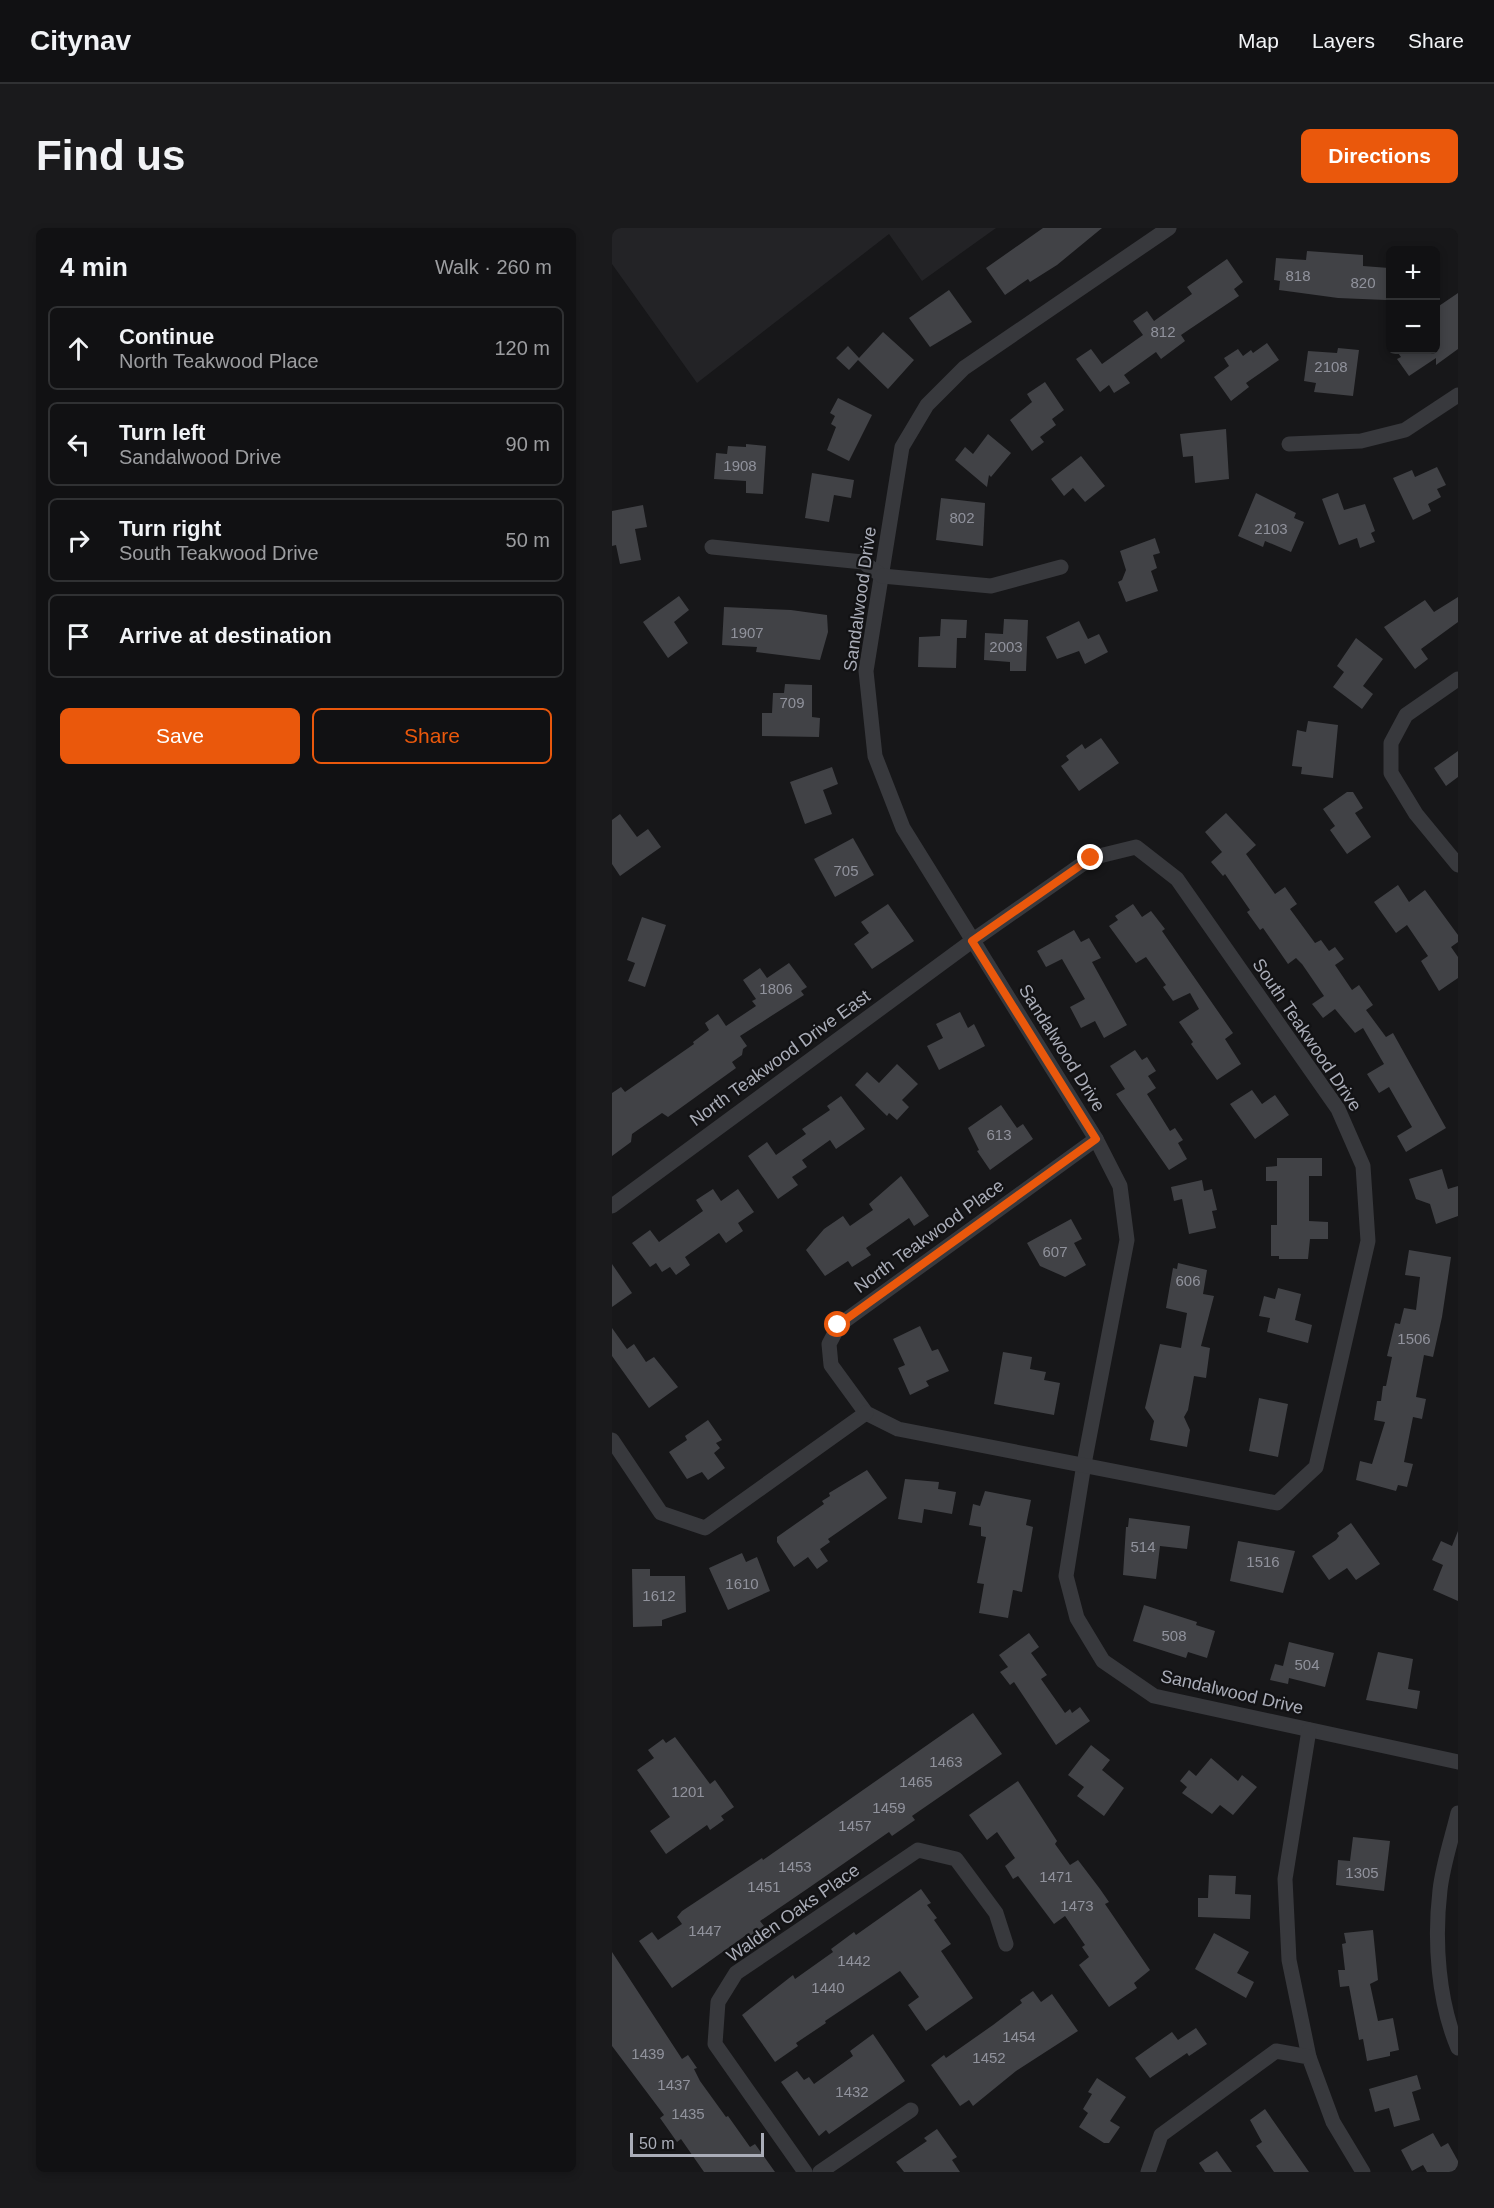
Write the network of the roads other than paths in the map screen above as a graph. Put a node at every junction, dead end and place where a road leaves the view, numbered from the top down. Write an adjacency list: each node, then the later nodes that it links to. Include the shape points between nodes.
1 (1169, 228): 6 (street, Sandalwood Drive, via 964,368 927,405 902,447)
2 (1458, 395): 3 (street, via 1405,430 1361,441)
3 (1289, 444)
4 (712, 547): 6 (street, via 863,562)
5 (1061, 567): 6 (street, via 991,586)
6 (882, 576): 9 (street, Sandalwood Drive, via 866,671 875,756 903,828)
7 (1458, 680): 8 (street, via 1406,715 1391,743 1391,773 1416,814)
8 (1458, 865)
9 (972, 941): 10 (street, Sandalwood Drive); 11 (street, North Teakwood Drive East); 14 (street, South Teakwood Drive, via 1091,858 1136,847 1178,879 1338,1109 1363,1166 1368,1241 1316,1467 1277,1503)
10 (1096, 1139): 12 (street, North Teakwood Place, via 838,1325 829,1344 831,1365); 14 (street, Sandalwood Drive, via 1120,1186 1127,1240)
11 (612, 1206)
12 (866, 1413): 13 (street, via 705,1528 662,1513); 14 (street, via 898,1429)
13 (612, 1440)
14 (1084, 1464): 15 (street, Sandalwood Drive, via 1066,1576 1077,1618 1103,1661 1154,1696)
15 (1309, 1730): 16 (street, Sandalwood Drive); 20 (street, via 1285,1879 1289,1960)
16 (1458, 1762)
17 (1458, 1814): 19 (street, via 1440,1889 1439,1958 1447,2022)
18 (1006, 1944): 22 (street, Walden Oaks Place, via 996,1913 957,1859 918,1850 736,1973 718,2002 715,2044)
19 (1458, 2048)
20 (1309, 2057): 24 (street, via 1276,2051 1161,2134); 25 (street, via 1333,2122)
21 (911, 2110): 23 (street)
22 (805, 2172)
23 (820, 2172)
24 (1148, 2172)
25 (1364, 2172)

